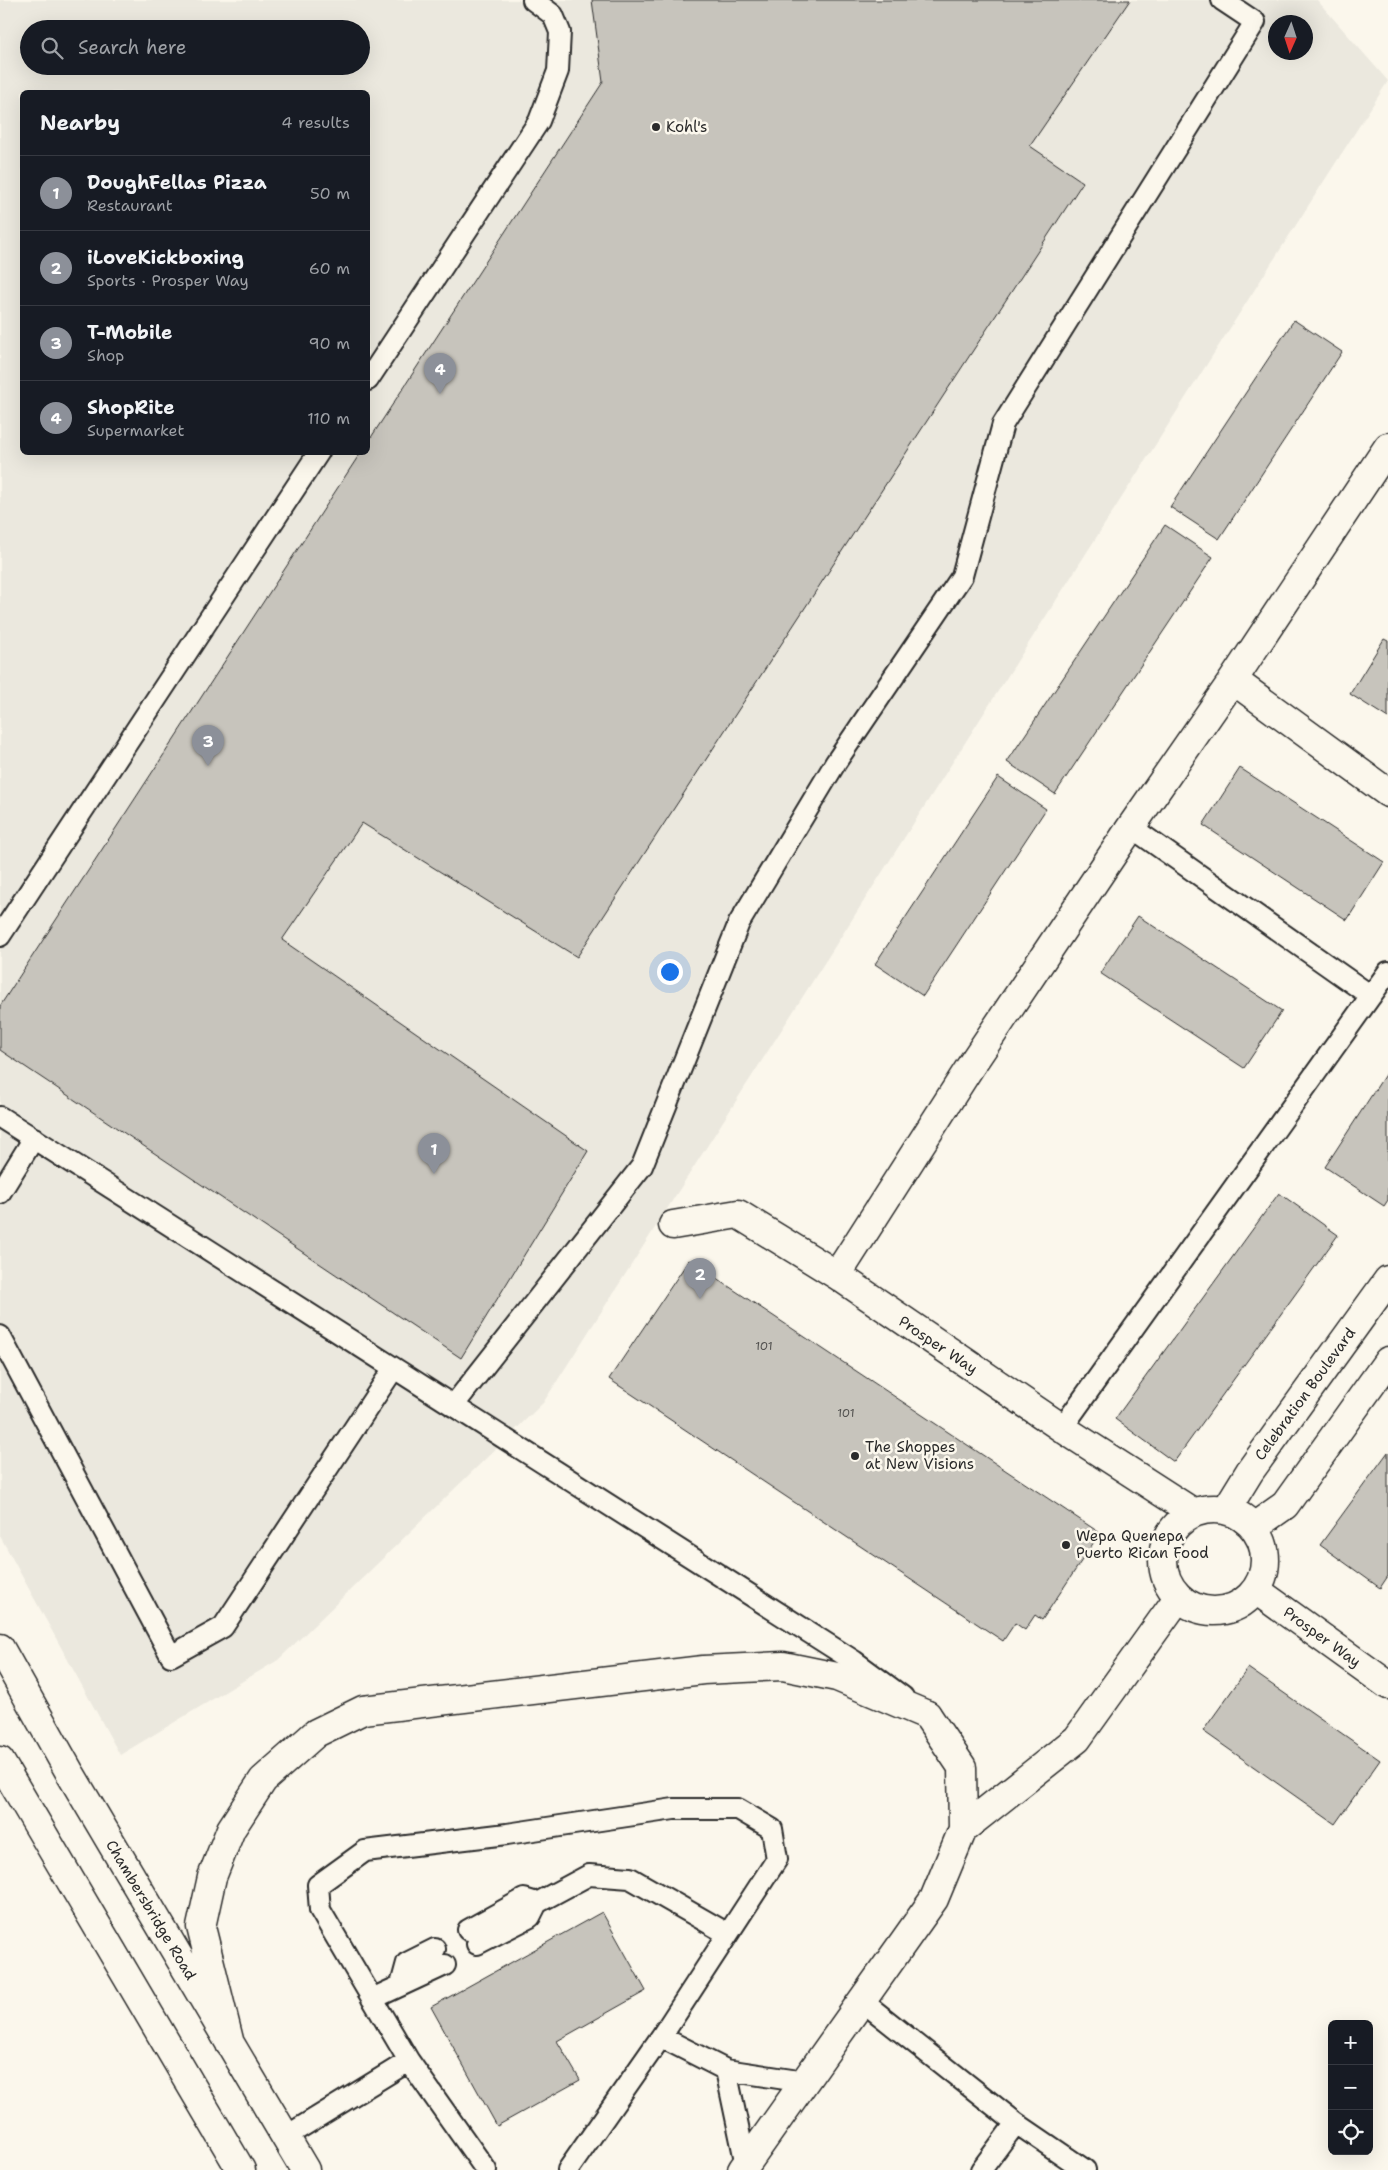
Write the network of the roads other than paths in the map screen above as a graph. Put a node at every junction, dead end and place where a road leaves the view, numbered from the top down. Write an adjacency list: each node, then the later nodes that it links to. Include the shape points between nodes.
1 (533, 0): 3 (lane, via 553,15 560,32 558,71 539,121)
2 (1222, 0): 21 (lane, via 1255,22 1003,424 962,576 836,762 739,923 642,1166)
3 (370, 377)
4 (1388, 447): 6 (street)
5 (317, 455): 9 (lane)
6 (1233, 680): 7 (street); 8 (street)
7 (1388, 793)
8 (1130, 827): 11 (lane); 16 (street)
9 (0, 936)
10 (1388, 972): 11 (lane)
11 (1371, 996): 22 (lane)
12 (0, 1117): 13 (lane)
13 (34, 1138): 14 (lane); 20 (lane)
14 (0, 1194)
15 (673, 1225): 16 (street, Prosper Way, via 738,1214)
16 (837, 1276): 22 (street, Prosper Way)
17 (1388, 1280): 23 (street, Celebration Boulevard, via 1250,1471)
18 (0, 1336): 20 (lane, via 171,1656 223,1628)
19 (1388, 1362): 25 (street, via 1285,1505)
20 (394, 1368): 21 (lane)
21 (453, 1406): 30 (lane, via 854,1661)
22 (1062, 1428): 24 (street, Prosper Way)
23 (1226, 1510): 24 (street); 25 (street)
24 (1194, 1513): 27 (street, via 1180,1521 1169,1534 1163,1549 1162,1567)
25 (1254, 1527): 26 (street, via 1262,1542 1265,1558)
26 (1256, 1590): 27 (street, via 1227,1610 1193,1607); 29 (street, Prosper Way)
27 (1178, 1598): 32 (street, via 1077,1740)
28 (0, 1648): 39 (street, Chambersbridge Road)
29 (1385, 1676)
30 (927, 1715): 32 (street, via 962,1767); 39 (street, via 837,1677 783,1666 704,1670 363,1710 316,1733 263,1780 231,1829 212,1877 201,1927)
31 (0, 1761): 46 (street)
32 (963, 1829): 37 (street, via 934,1899)
33 (728, 1934): 34 (lane, via 630,1878 589,1875 537,1903 530,1917); 36 (lane, via 777,1859 772,1829 738,1808 674,1809 365,1851 318,1885 320,1910); 38 (lane)
34 (473, 1937)
35 (440, 1957): 36 (lane, via 400,1985)
36 (372, 1998): 40 (lane)
37 (862, 2001): 42 (street); 43 (lane)
38 (661, 2036): 41 (lane); 49 (lane)
39 (230, 2044): 44 (street, Chambersbridge Road)
40 (409, 2061): 44 (lane); 48 (lane)
41 (726, 2070): 42 (lane); 45 (lane)
42 (805, 2082): 45 (street)
43 (1016, 2123): 50 (lane); 51 (lane)
44 (285, 2137): 47 (street, Chambersbridge Road)
45 (744, 2168)
46 (241, 2170)
47 (305, 2170)
48 (486, 2170)
49 (568, 2170)
50 (981, 2170)
51 (1085, 2170)

